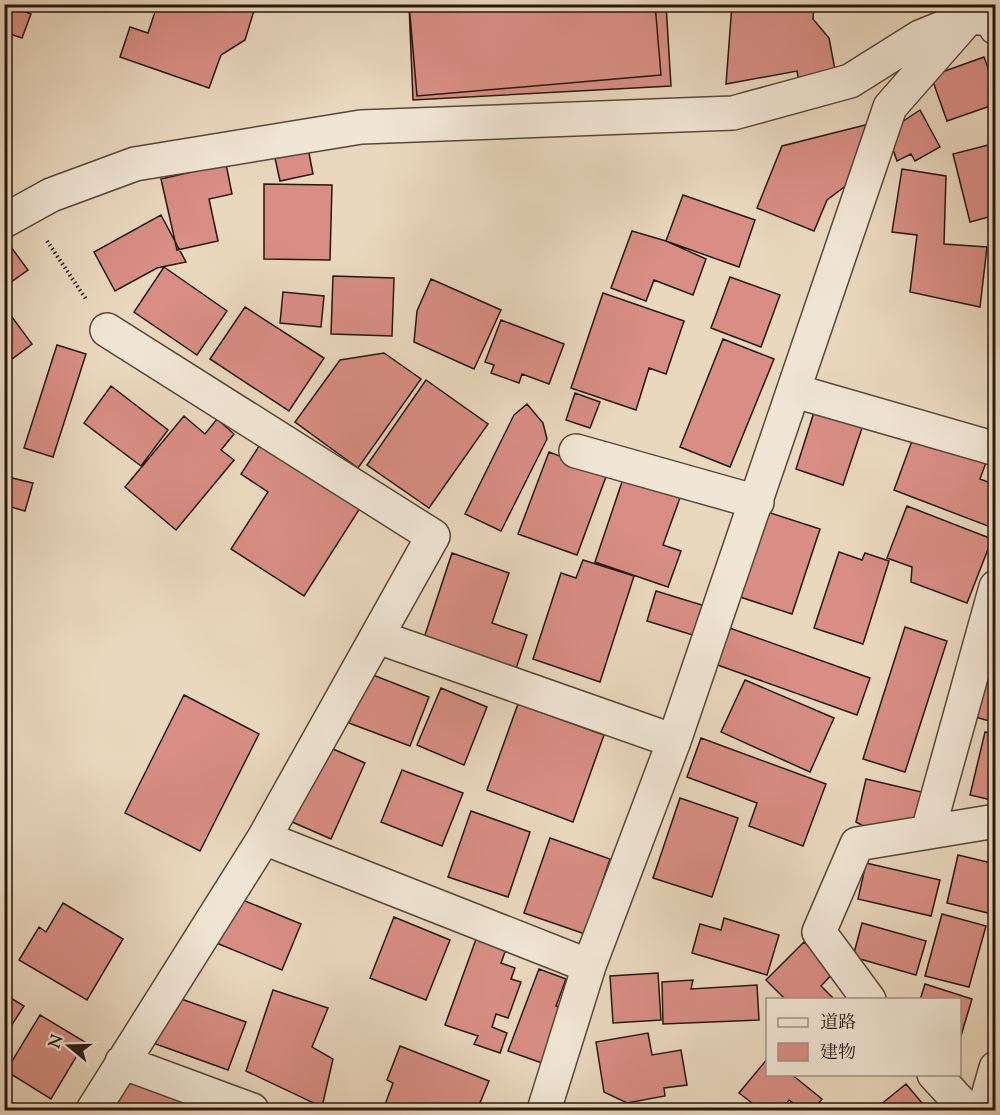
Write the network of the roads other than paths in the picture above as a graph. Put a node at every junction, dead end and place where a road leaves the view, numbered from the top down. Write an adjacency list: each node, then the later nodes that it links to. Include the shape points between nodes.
1 (980, 17): 2 (street, via 920,37 850,81 733,113 362,127 135,164 51,195); 4 (street, via 890,107)
2 (15, 215)
3 (107, 330): 9 (street, via 433,536)
4 (795, 391): 5 (street); 7 (street)
5 (996, 449)
6 (576, 451): 7 (street)
7 (757, 502): 10 (street)
8 (996, 587): 12 (street)
9 (378, 637): 10 (street); 13 (street)
10 (674, 741): 14 (street)
11 (996, 821): 12 (street)
12 (928, 831): 15 (street, via 857,844 819,932)
13 (264, 838): 14 (street); 16 (street)
14 (589, 966): 21 (street)
15 (867, 998)
16 (122, 1062): 19 (street); 20 (street)
17 (996, 1068): 23 (street)
18 (936, 1076): 22 (street)
19 (93, 1110)
20 (252, 1110)
21 (544, 1110)
22 (967, 1110)
23 (984, 1110)

